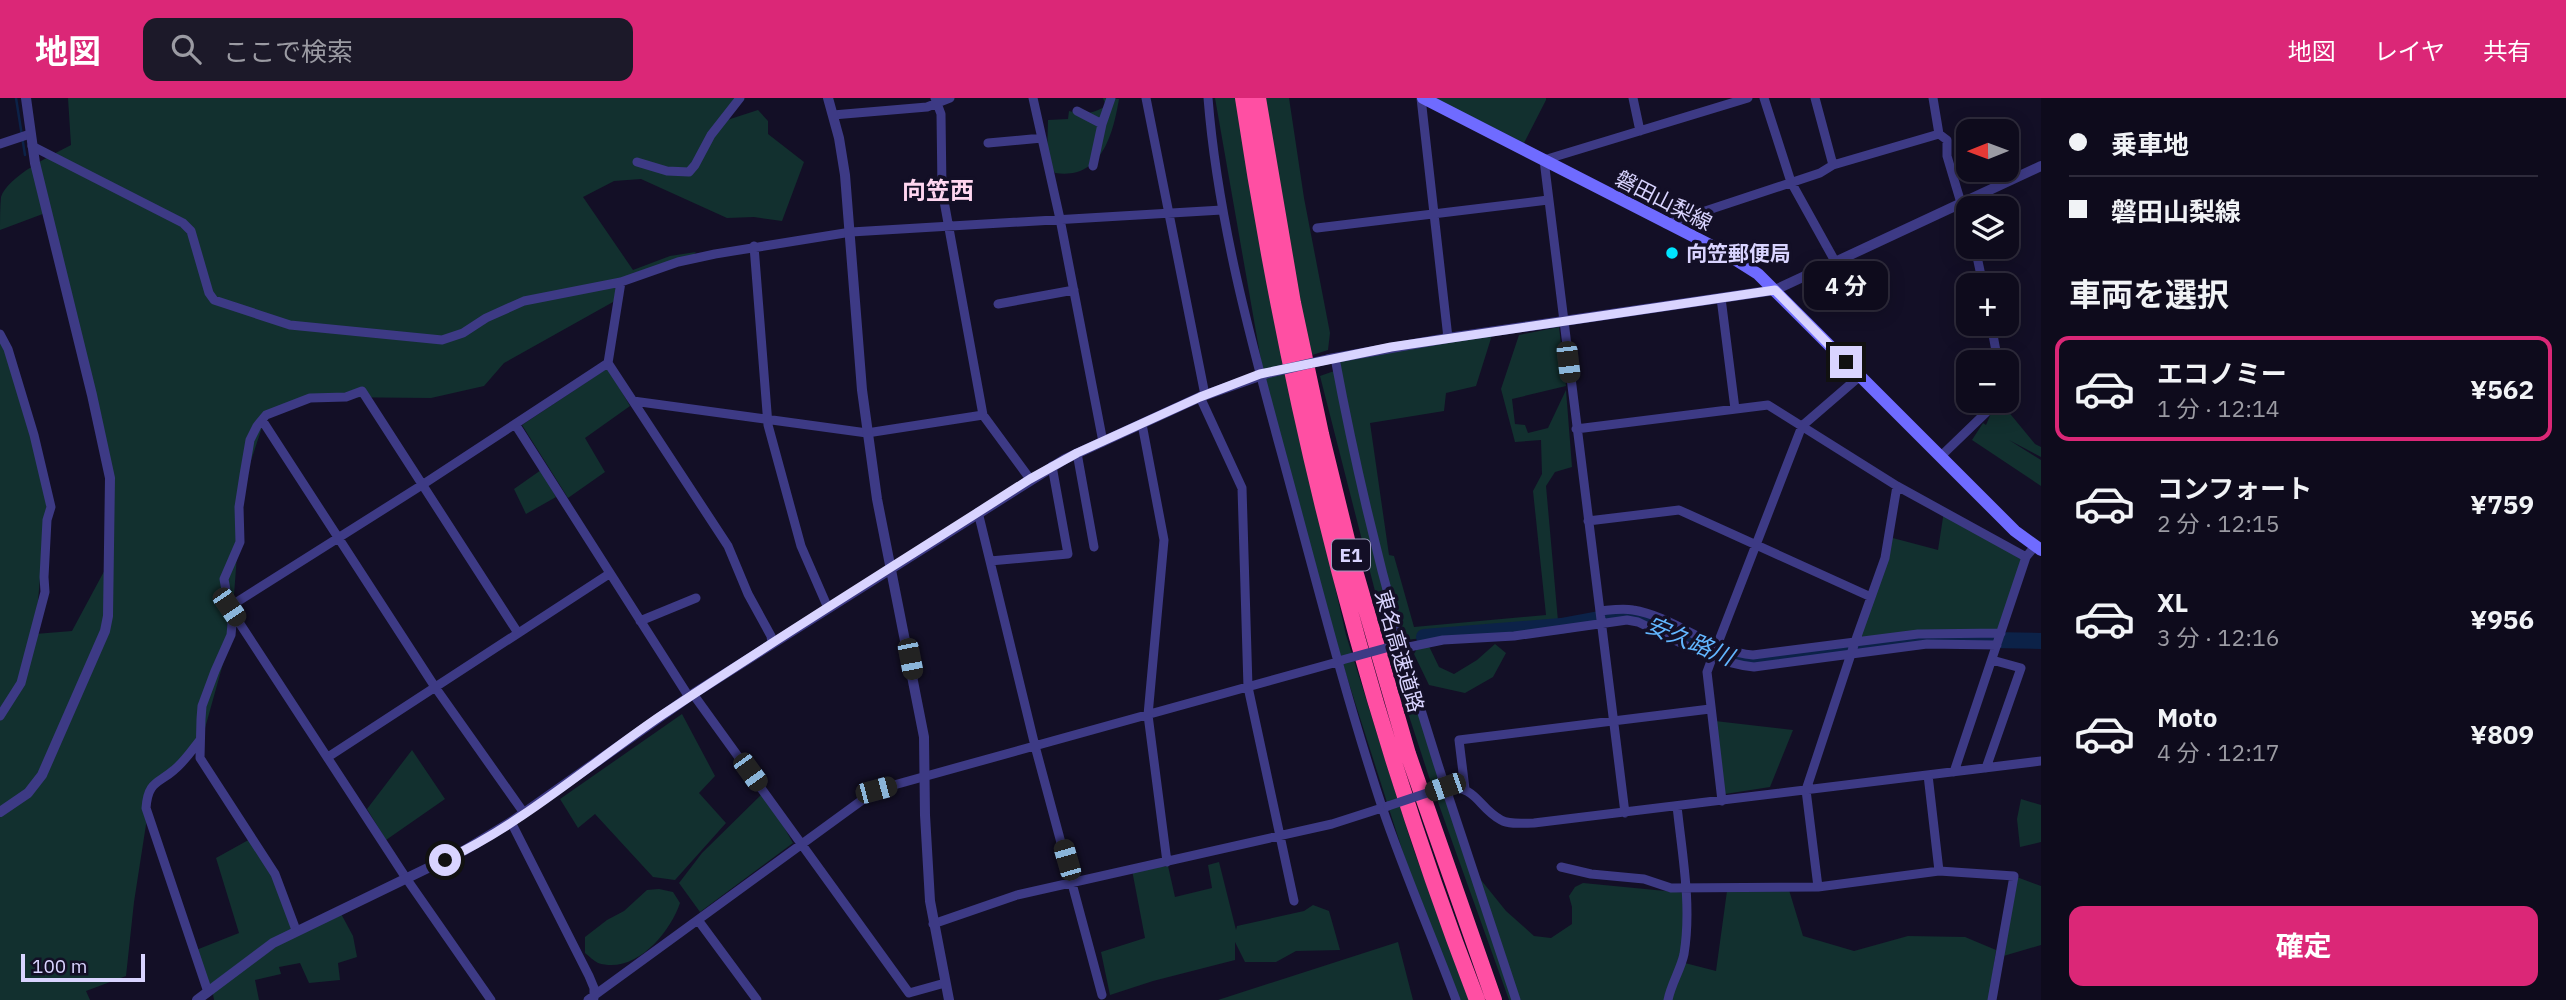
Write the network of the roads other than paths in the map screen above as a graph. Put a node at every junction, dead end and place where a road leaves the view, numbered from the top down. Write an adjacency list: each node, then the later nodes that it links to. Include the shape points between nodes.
1 (26, 98): 24 (street)
2 (740, 98): 28 (street, via 689,172)
3 (828, 98): 19 (street)
4 (950, 98): 17 (street)
5 (1033, 98): 23 (street)
6 (1111, 98): 20 (street)
7 (1146, 98): 38 (street)
8 (1208, 98): 37 (street)
9 (1243, 98): 153 (highway, 東名高速道路 / E1, via 1306,437 1339,567 1401,783)
10 (1258, 98): 154 (highway, 東名高速道路 / E1, via 1293,303 1353,564 1408,754)
11 (1422, 98): 27 (main road, 磐田山梨線); 39 (street)
12 (1633, 98): 21 (street)
13 (1748, 98): 21 (street)
14 (1764, 98): 32 (street)
15 (1815, 98): 29 (street)
16 (1933, 98): 22 (street)
17 (936, 100): 19 (street, via 927,107); 42 (street, via 941,114 942,190)
18 (1077, 111): 20 (street)
19 (834, 115): 44 (street)
20 (1102, 124): 30 (street)
21 (1640, 131): 27 (street)
22 (1939, 134): 29 (street); 33 (street, via 1947,140)
23 (1042, 138): 25 (street); 40 (street)
24 (31, 140): 26 (street); 47 (street, via 183,223 191,231 214,300 290,325 442,340 524,300); 127 (street, via 108,465 108,616 42,775 28,793)
25 (988, 143)
26 (0, 144)
27 (1545, 160): 35 (street); 41 (main road, 磐田山梨線)
28 (637, 162)
29 (1833, 165): 32 (street)
30 (1093, 166)
31 (2041, 166): 34 (street)
32 (1791, 182): 41 (street); 46 (street)
33 (1959, 196)
34 (1976, 196)
35 (1548, 200): 39 (street); 52 (street)
36 (1956, 205): 46 (street)
37 (1222, 210): 38 (street); 57 (street)
38 (1170, 213): 40 (street); 59 (street)
39 (1434, 215): 43 (street); 54 (street)
40 (1060, 219): 42 (street); 48 (street)
41 (1666, 224): 49 (main road, 磐田山梨線, via 1720,250)
42 (949, 226): 44 (street); 63 (street)
43 (1317, 228)
44 (850, 232): 45 (street); 70 (street)
45 (754, 246): 47 (street, via 678,262); 64 (street)
46 (1836, 263): 49 (street)
47 (621, 282): 56 (street)
48 (1074, 290): 51 (street); 71 (street)
49 (1775, 290): 50 (street); 58 (main road, 磐田山梨線)
50 (1721, 298): 52 (street); 61 (street)
51 (998, 304)
52 (1563, 322): 54 (street); 69 (street)
53 (0, 334): 111 (street, via 34,435 51,507 46,592 21,683)
54 (1448, 338): 55 (street)
55 (1332, 359): 57 (street, bridge); 99 (street)
56 (608, 363): 60 (street); 66 (street)
57 (1264, 374): 59 (street); 105 (street)
58 (1860, 376): 68 (street); 73 (main road, 磐田山梨線)
59 (1202, 396): 67 (street); 107 (street, via 1242,488)
60 (633, 401): 64 (street); 98 (street, via 728,546)
61 (1735, 409): 68 (street, via 1768,405); 69 (street)
62 (1986, 413): 73 (street)
63 (983, 415): 70 (street); 75 (street)
64 (768, 419): 70 (street); 91 (street, via 802,546)
65 (262, 420): 76 (street, via 310,398 346,397 362,391); 80 (street); 90 (street, via 250,440 239,507 240,542 224,579)
66 (515, 424): 76 (street); 87 (street)
67 (1142, 424): 71 (street); 110 (street, via 1164,540)
68 (1802, 426): 77 (street); 81 (street)
69 (1576, 429): 79 (street)
70 (867, 433): 86 (street)
71 (1103, 442): 72 (street)
72 (1077, 453): 74 (street); 82 (street)
73 (1940, 457): 83 (main road, 磐田山梨線)
74 (1052, 467): 75 (street); 85 (street, via 1068,555)
75 (1030, 479): 78 (street)
76 (422, 485): 80 (street); 95 (street)
77 (1897, 486): 84 (street); 88 (street, via 1885,558)
78 (978, 512): 85 (street); 86 (street)
79 (1588, 521): 81 (street, via 1679,510); 92 (street)
80 (339, 538): 90 (street); 106 (street)
81 (1756, 544): 88 (street); 100 (street)
82 (1094, 547)
83 (2038, 548): 84 (street)
84 (2026, 556): 96 (street)
85 (990, 561): 114 (street)
86 (891, 568): 91 (street); 120 (street, via 919,705)
87 (609, 574): 93 (street); 95 (street)
88 (1871, 597): 97 (street)
89 (696, 598): 93 (street)
90 (229, 607): 113 (street, via 232,635 202,706); 115 (street)
91 (828, 608): 98 (street)
92 (1600, 611): 94 (street); 100 (street, via 1642,612)
93 (640, 621): 108 (street)
94 (1601, 623): 99 (street); 103 (street, via 1638,622); 112 (street)
95 (518, 633): 106 (street)
96 (2000, 633): 97 (street, via 1918,634); 101 (street)
97 (1855, 642): 100 (street, via 1753,655); 102 (street)
98 (772, 643): 108 (street)
99 (1401, 645): 105 (street, bridge); 121 (street)
100 (1717, 645): 103 (street)
101 (1997, 645): 102 (street, via 1927,644); 104 (street)
102 (1852, 654): 103 (street, via 1754,667); 123 (street)
103 (1712, 656): 109 (street, via 1707,672)
104 (1992, 660): 117 (street, via 2021,668); 118 (street)
105 (1340, 661): 107 (street); 126 (street)
106 (435, 687): 115 (street); 128 (street)
107 (1248, 687): 110 (street); 131 (street)
108 (691, 695): 128 (street); 132 (street)
109 (1710, 709): 112 (street); 124 (street)
110 (1148, 715): 114 (street); 133 (street)
111 (0, 716)
112 (1613, 721): 122 (street, via 1459,740); 129 (street)
113 (200, 740): 143 (street, via 200,758 275,874); 145 (street, via 174,771 152,786 146,807)
114 (1035, 746): 120 (street); 137 (street)
115 (328, 757): 136 (street)
116 (2041, 761): 117 (street)
117 (1986, 768): 118 (street)
118 (1954, 772): 119 (street)
119 (1928, 775): 123 (street); 135 (street)
120 (926, 776): 132 (street, via 876,790); 142 (street)
121 (1445, 787): 122 (street); 126 (street, bridge); 155 (street)
122 (1465, 789): 129 (street, via 1502,821 1513,823)
123 (1806, 790): 124 (street); 139 (street)
124 (1722, 801): 125 (street)
125 (1677, 806): 129 (street); 138 (street)
126 (1386, 807): 131 (street); 152 (street)
127 (0, 812)
128 (524, 813): 130 (street)
129 (1625, 813)
130 (511, 822): 136 (street); 147 (street, via 589,976)
131 (1280, 836): 133 (street); 140 (street)
132 (802, 844): 141 (street); 144 (street, via 909,993)
133 (1167, 862): 137 (street)
134 (1561, 867): 138 (street)
135 (1939, 871): 139 (street); 157 (street, via 2014,876)
136 (406, 878): 143 (street); 149 (street)
137 (1073, 883): 142 (street, via 1017,895); 146 (street)
138 (1686, 887): 139 (street); 156 (street, via 1683,957)
139 (1818, 887)
140 (1294, 901)
141 (698, 920): 147 (street); 150 (street)
142 (933, 924): 144 (street)
143 (296, 930): 145 (street, via 261,951)
144 (945, 984): 151 (street)
145 (211, 993): 148 (street)
146 (1102, 995)
147 (592, 998)
148 (197, 1000)
149 (491, 1000)
150 (757, 1000)
151 (949, 1000)
152 (1456, 1000)
153 (1477, 1000)
154 (1494, 1000)
155 (1517, 1000)
156 (1668, 1000)
157 (1992, 1000)

